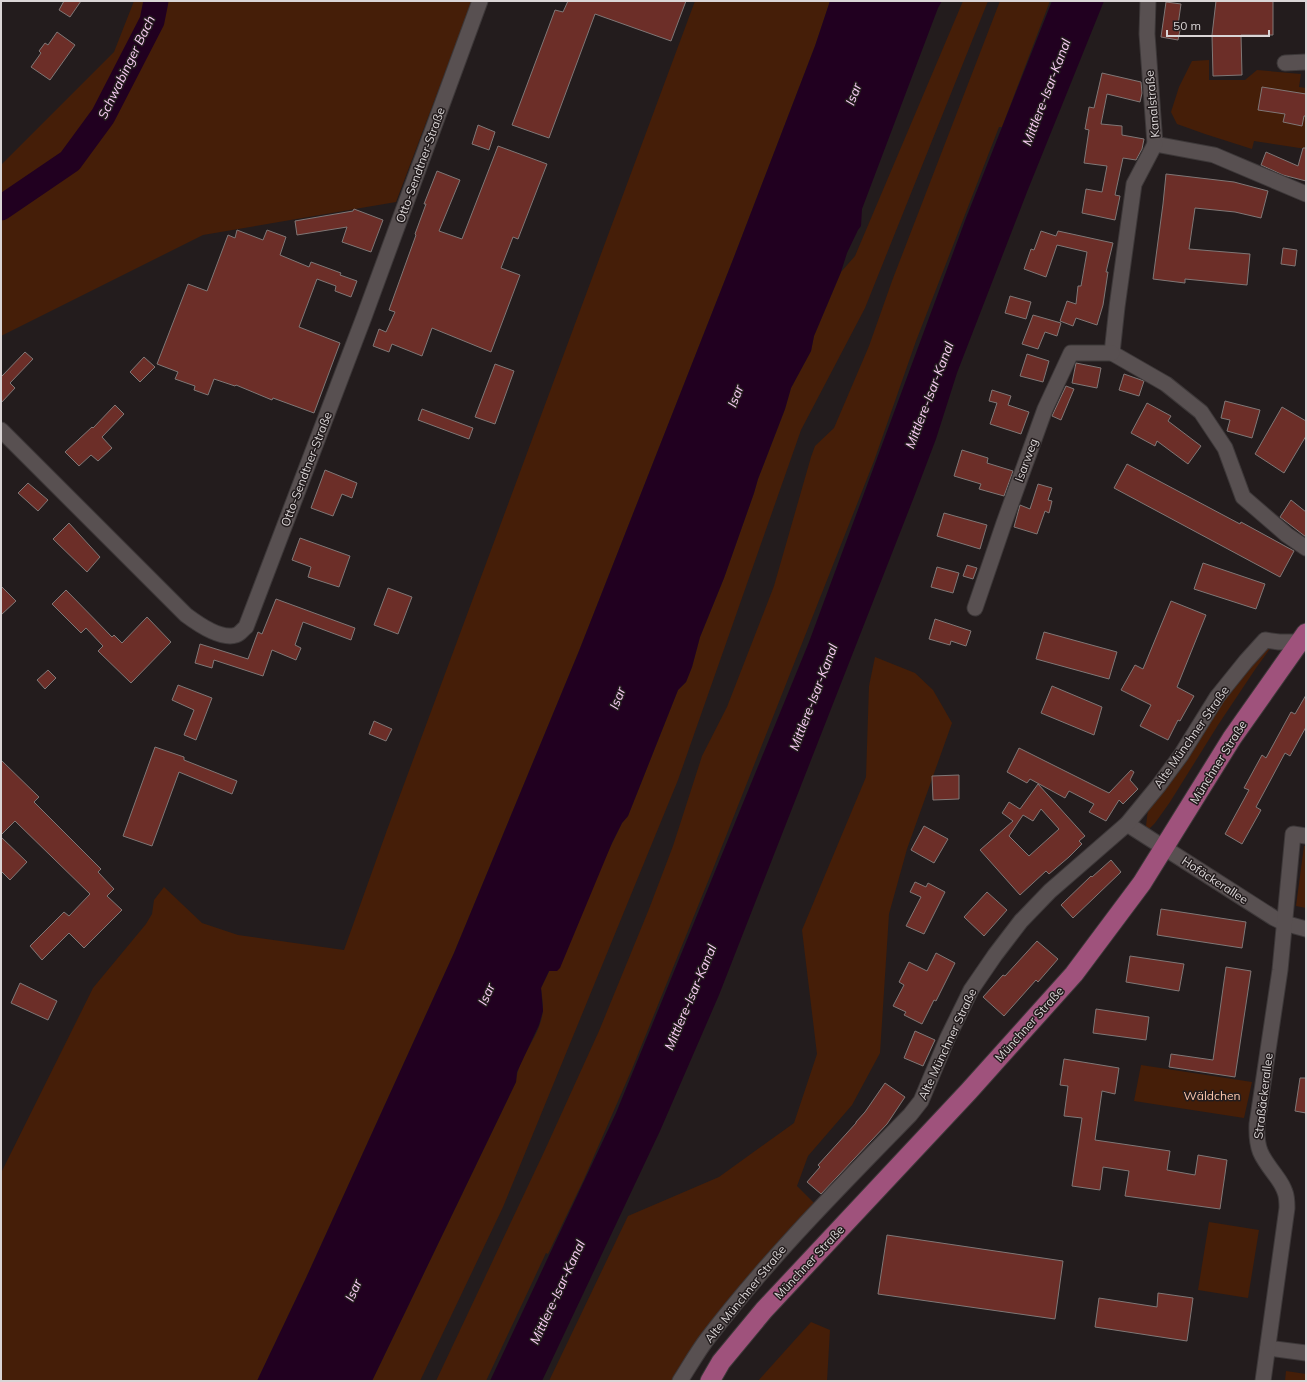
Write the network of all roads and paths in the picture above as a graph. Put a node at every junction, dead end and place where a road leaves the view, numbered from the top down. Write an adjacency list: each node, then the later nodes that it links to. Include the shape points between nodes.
1 (480, 1): 8 (street, Otto-Sendtner-Straße, via 246,627 237,635 222,635 201,626 186,615)
2 (1148, 1): 5 (street, Kanalstraße, via 1147,34)
3 (1306, 62): 4 (street)
4 (1284, 63)
5 (1155, 144): 6 (street, Kanalstraße, via 1214,155); 7 (street, via 1134,184)
6 (1306, 194)
7 (1112, 353): 9 (street, Isarweg, via 1166,384 1201,412 1224,448 1243,497); 10 (street, Isarweg, via 1071,353 1045,409)
8 (1, 430)
9 (1306, 548)
10 (975, 608)
11 (1303, 638): 12 (street, Alte Münchner Straße, via 1279,642 1265,640 1217,697 1181,755); 14 (main road, Münchner Straße, via 1232,738)
12 (1127, 824): 14 (street, Hofäckerallee); 19 (street, Alte Münchner Straße, via 1050,891 1021,921 972,990 948,1037 921,1101 757,1276 707,1339)
13 (1306, 836): 15 (street, Straßäckerallee, via 1293,834)
14 (1164, 847): 15 (street, Hofäckerallee); 20 (main road, Münchner Straße, via 1142,883 1074,974 970,1091 764,1310 721,1362)
15 (1284, 923): 16 (street, Hofäckerallee); 17 (street, Straßäckerallee, via 1257,1138 1262,1157 1285,1192 1287,1208)
16 (1306, 929)
17 (1268, 1348): 18 (street); 21 (street, Straßäckerallee)
18 (1306, 1353)
19 (680, 1381)
20 (710, 1381)
21 (1263, 1381)

